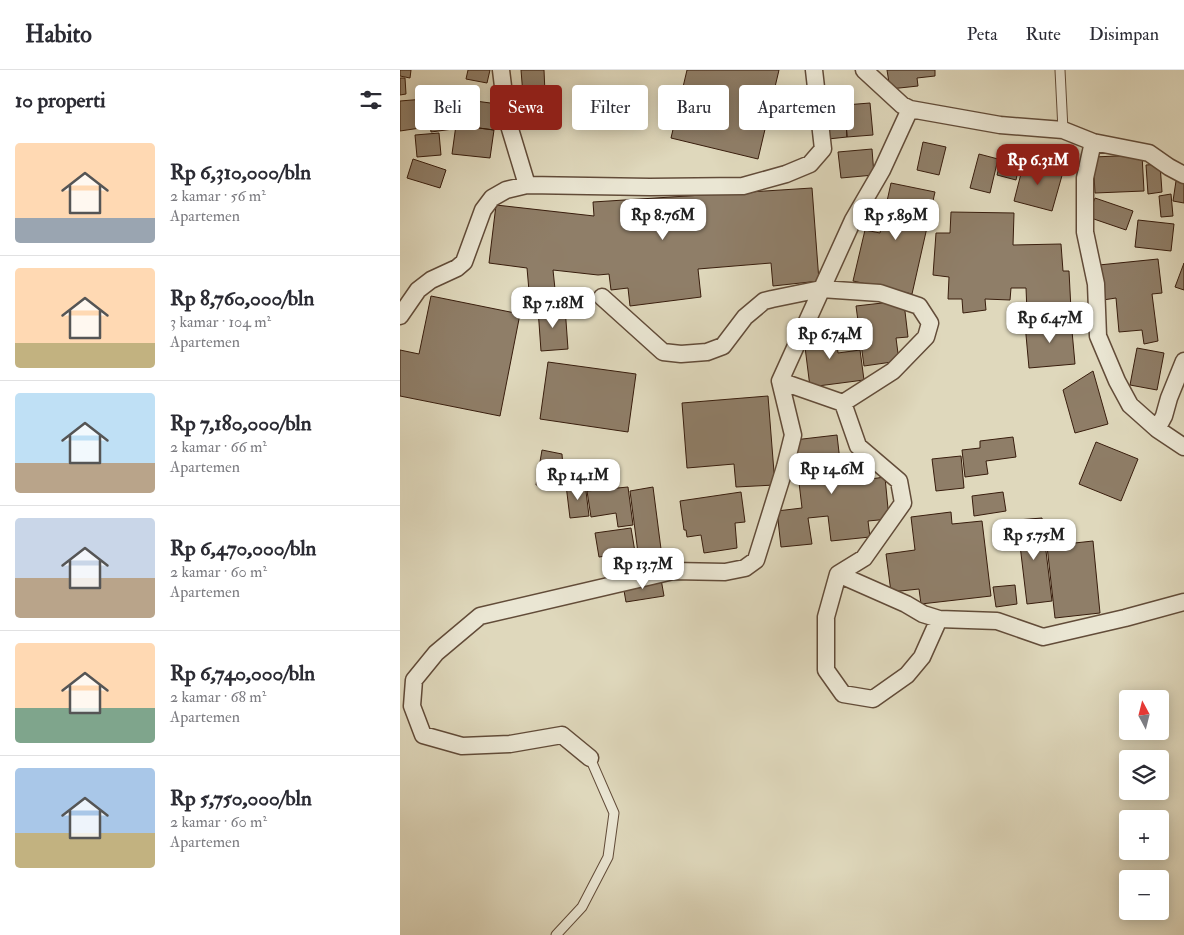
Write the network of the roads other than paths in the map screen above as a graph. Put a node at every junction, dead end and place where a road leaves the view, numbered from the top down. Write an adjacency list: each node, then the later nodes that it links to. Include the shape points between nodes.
1 (501, 70): 9 (street, via 507,119)
2 (814, 70): 9 (street, via 823,149 810,164 786,174 743,186)
3 (864, 70): 5 (street)
4 (1060, 70): 6 (lane)
5 (910, 109): 6 (street, via 1000,125); 10 (street)
6 (1063, 130): 7 (street)
7 (1093, 142): 8 (street, via 1149,153); 16 (street, via 1085,178 1084,208 1085,232 1096,284 1098,336 1130,405)
8 (1184, 175)
9 (527, 185): 12 (street, via 506,190 492,198 483,210 464,262 418,290)
10 (821, 289): 11 (street, via 764,300 745,317 723,346 707,352 681,354 663,352); 14 (street); 15 (street, via 880,294 919,306 930,323 926,337 893,372)
11 (602, 297)
12 (400, 316)
13 (1184, 361): 16 (street)
14 (780, 381): 15 (street); 21 (street, via 793,435 756,560 745,568 725,572 673,571 480,616 436,653 414,680 412,706 423,735 462,746 510,744 562,735)
15 (843, 403): 18 (street, via 858,446 899,481 903,503 864,558)
16 (1157, 429): 17 (street)
17 (1184, 448)
18 (838, 574): 20 (street); 20 (street, via 826,617 826,670 843,694 873,699 907,675 922,657)
19 (1184, 602): 20 (street, via 1043,637 997,621)
20 (939, 619)
21 (590, 758): 22 (lane, via 614,813 608,857 582,907)
22 (556, 935)

